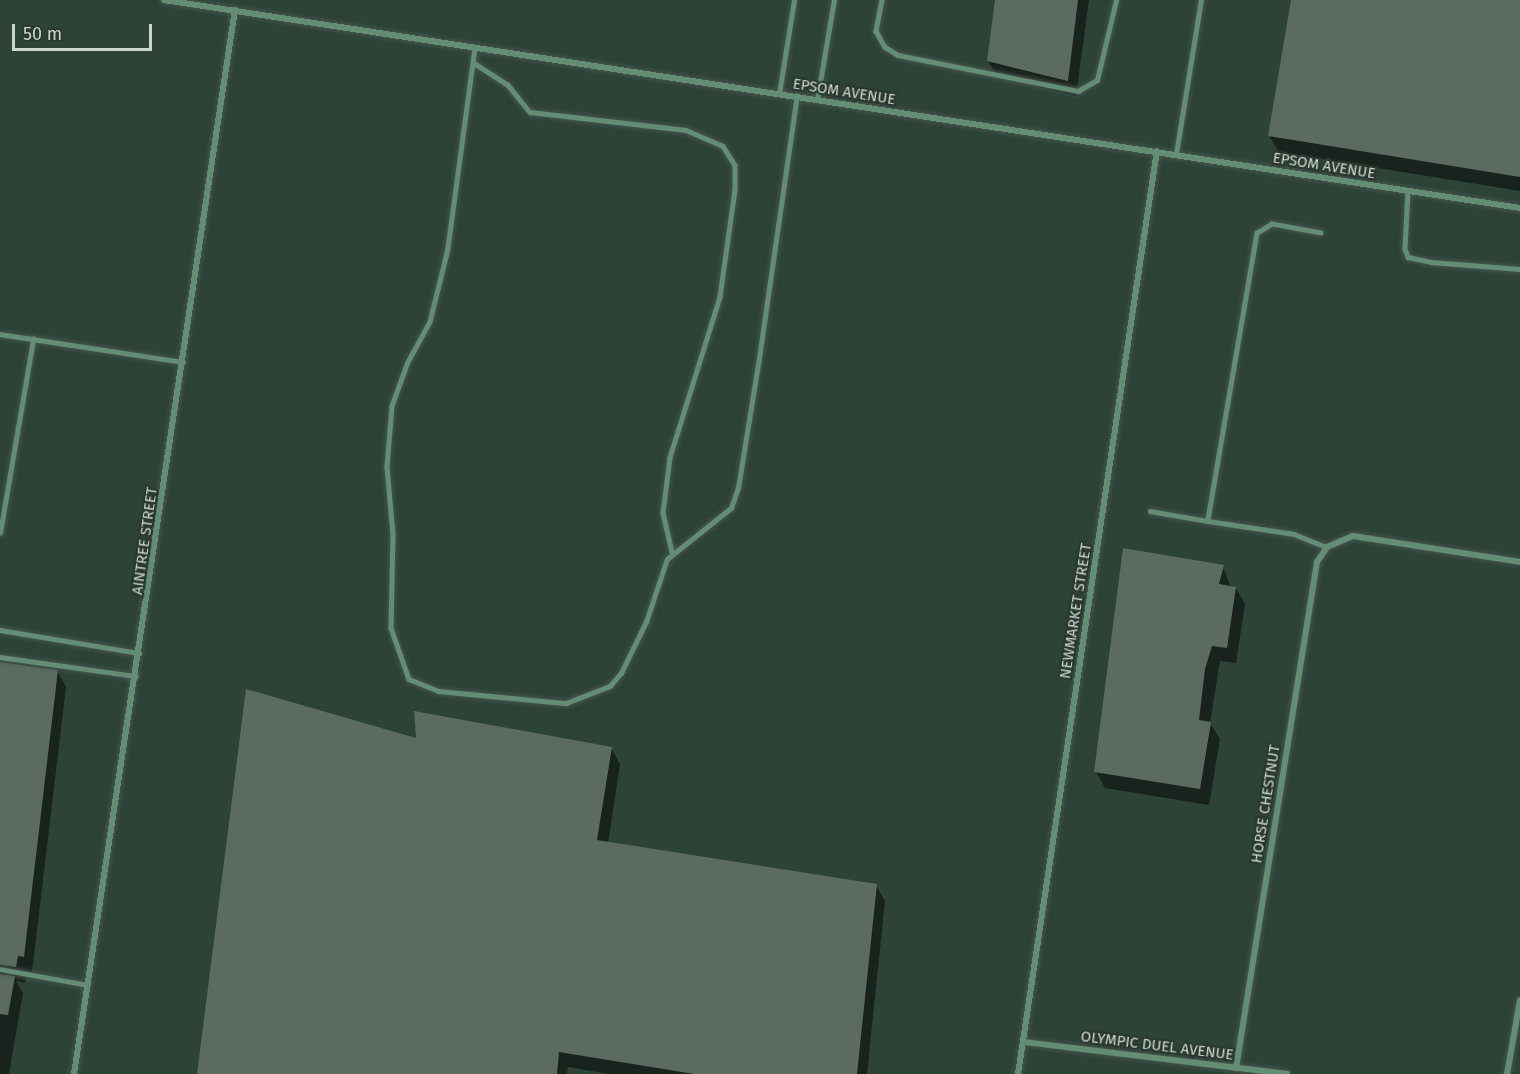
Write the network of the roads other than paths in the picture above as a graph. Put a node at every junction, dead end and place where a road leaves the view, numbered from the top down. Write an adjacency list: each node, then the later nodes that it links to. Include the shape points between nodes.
1 (164, 0): 7 (street, EPSOM AVENUE)
2 (794, 0): 10 (lane)
3 (834, 0): 12 (lane)
4 (882, 0): 5 (lane, via 876,31 885,47 898,55 1078,91 1097,80)
5 (1116, 0)
6 (1201, 0): 14 (lane)
7 (235, 10): 8 (street, EPSOM AVENUE); 21 (street, AINTREE STREET)
8 (475, 48): 9 (lane); 10 (street, EPSOM AVENUE)
9 (474, 63): 26 (lane, via 508,85 530,112 686,130 723,146 735,165 720,297 670,458 663,513); 26 (lane, via 448,249 430,322 408,362 392,406 387,467 393,534 391,628 401,665 409,679 438,691 566,703 594,696 621,673 646,622)
10 (779, 94): 11 (street, EPSOM AVENUE)
11 (796, 96): 12 (street, EPSOM AVENUE); 26 (lane, via 738,488 722,518)
12 (817, 100): 13 (street, EPSOM AVENUE)
13 (1157, 151): 14 (street, EPSOM AVENUE); 35 (street, NEWMARKET STREET)
14 (1176, 154): 15 (street, EPSOM AVENUE)
15 (1408, 191): 16 (street, EPSOM AVENUE); 18 (lane, via 1408,257)
16 (1520, 208)
17 (1321, 233): 23 (lane, via 1272,224 1257,233)
18 (1520, 269)
19 (0, 334): 20 (lane)
20 (33, 339): 21 (lane); 24 (lane)
21 (183, 362): 29 (street, AINTREE STREET)
22 (1150, 512): 23 (lane)
23 (1208, 521): 25 (lane, via 1294,534)
24 (0, 533)
25 (1327, 547): 27 (street, via 1353,536); 36 (street, HORSE CHESTNUT, via 1317,561)
26 (672, 552)
27 (1520, 562)
28 (0, 630): 29 (lane)
29 (140, 653): 31 (street, AINTREE STREET)
30 (0, 657): 31 (lane)
31 (136, 675): 33 (street, AINTREE STREET)
32 (0, 969): 33 (lane)
33 (88, 986): 37 (street, AINTREE STREET)
34 (1520, 1000): 40 (street)
35 (1024, 1042): 36 (street, OLYMPIC DUEL AVENUE); 38 (street, NEWMARKET STREET)
36 (1236, 1068): 39 (street, OLYMPIC DUEL AVENUE)
37 (74, 1074)
38 (1018, 1074)
39 (1286, 1074)
40 (1508, 1074)

